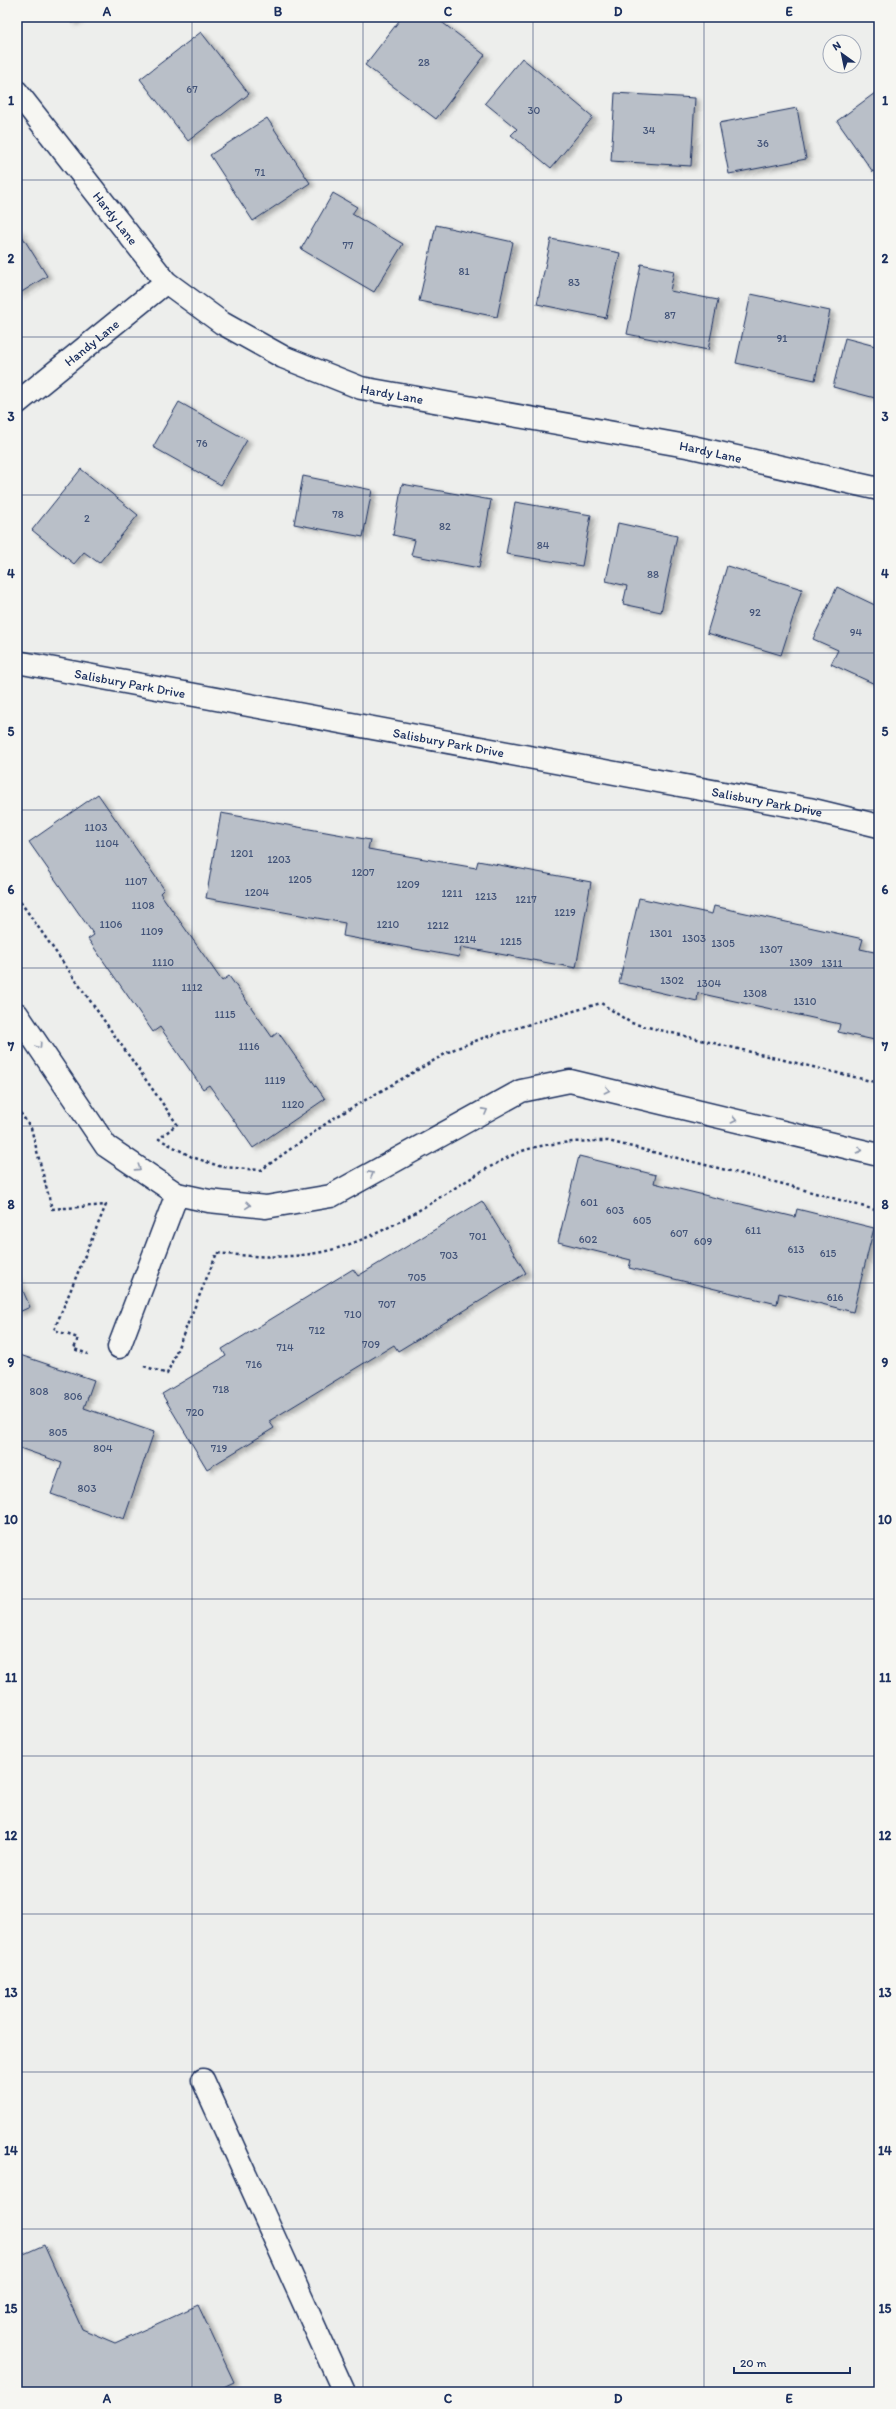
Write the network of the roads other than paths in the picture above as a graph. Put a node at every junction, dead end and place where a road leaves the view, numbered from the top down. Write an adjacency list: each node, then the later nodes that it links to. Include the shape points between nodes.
1 (17, 92): 2 (street, Hardy Lane)
2 (166, 282): 3 (street, Handy Lane); 4 (street, Hardy Lane, via 222,323 283,357 362,388 692,447)
3 (17, 403)
4 (879, 490)
5 (17, 662): 6 (street, Salisbury Park Drive, via 809,809)
6 (879, 826)
7 (17, 1014): 9 (street, one-way to 9, via 106,1146)
8 (879, 1154): 9 (street, one-way to 8, via 209,1201 266,1207 331,1196 521,1091 570,1081)
9 (177, 1194): 10 (street)
10 (119, 1348)
11 (203, 2080): 12 (street)
12 (344, 2392)

